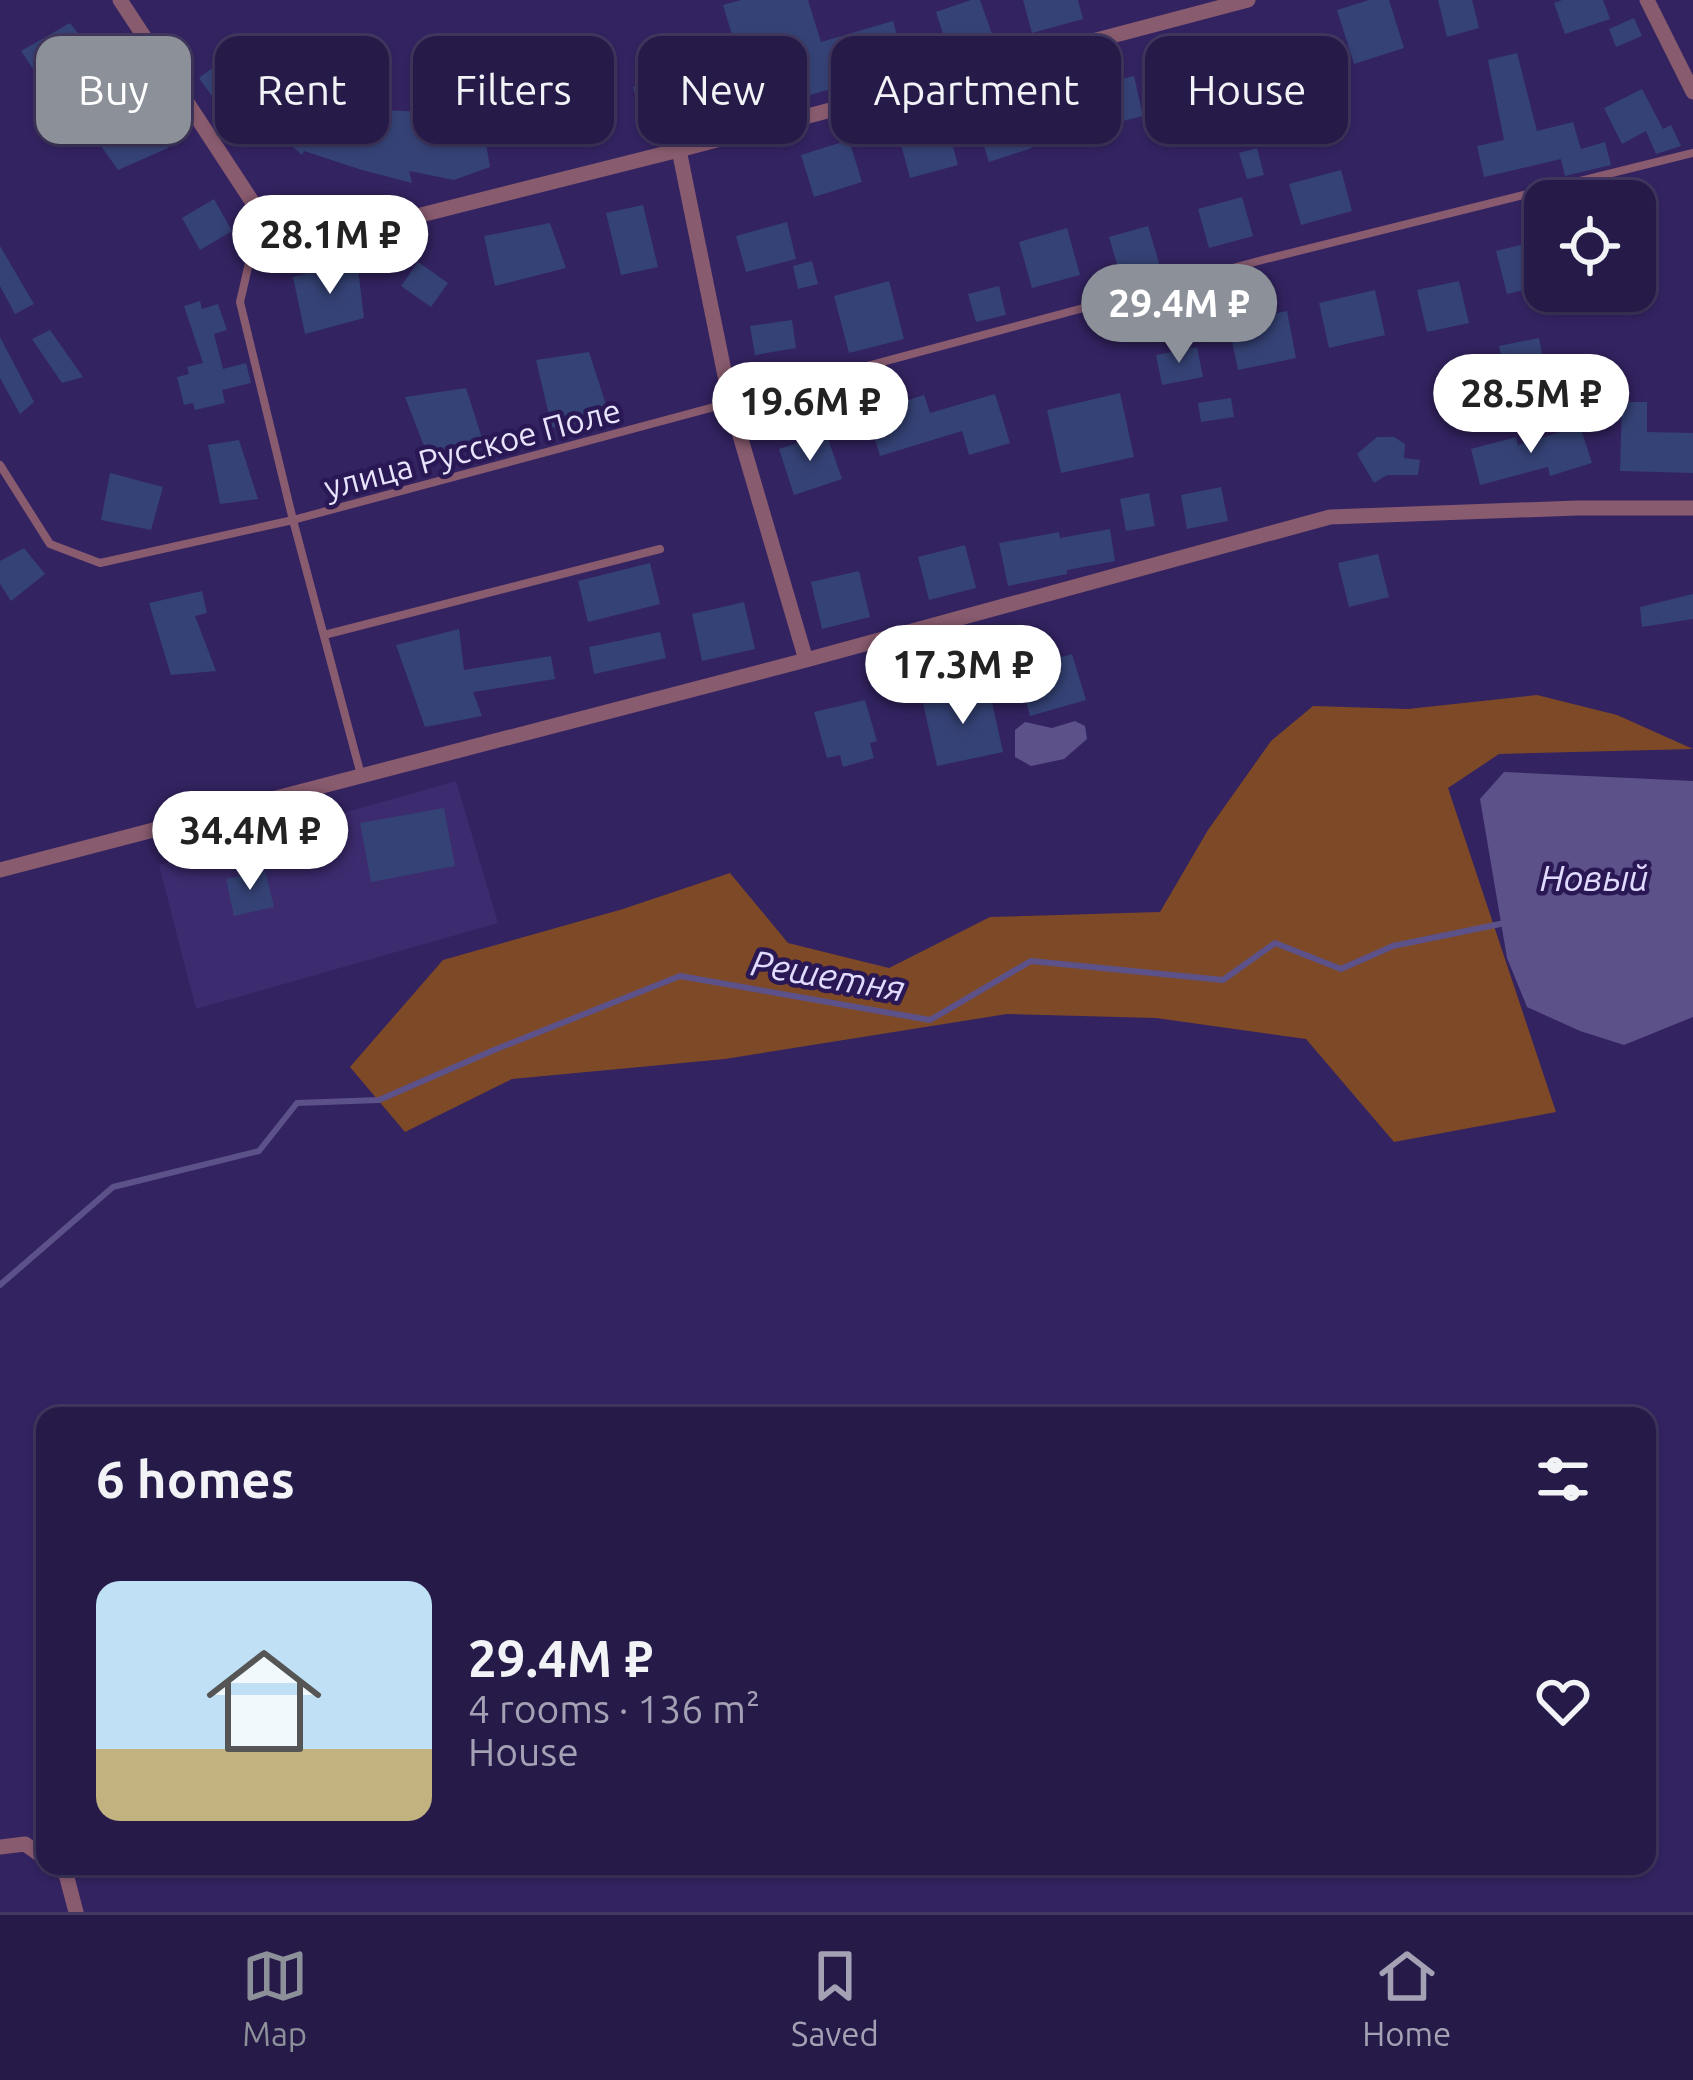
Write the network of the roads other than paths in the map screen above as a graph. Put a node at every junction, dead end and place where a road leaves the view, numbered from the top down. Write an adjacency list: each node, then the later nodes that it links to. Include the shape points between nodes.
1 (120, 0): 7 (street)
2 (1248, 0): 5 (street)
3 (1647, 0): 4 (street)
4 (1693, 92)
5 (679, 150): 7 (street, via 318,241 274,235); 8 (street)
6 (1693, 153): 8 (lane, улица Русское Поле)
7 (261, 214): 11 (lane, via 240,302)
8 (730, 405): 11 (lane, улица Русское Поле); 14 (street)
9 (0, 465): 11 (lane, улица Русское Поле, via 50,544 100,563)
10 (1693, 508): 14 (street, via 1330,517)
11 (293, 520): 13 (lane)
12 (660, 549): 13 (lane)
13 (324, 635): 15 (lane)
14 (806, 660): 15 (street)
15 (362, 777): 16 (street)
16 (0, 870)
17 (0, 1847): 18 (street, via 25,1844)
18 (36, 1852)
19 (66, 1875): 20 (street)
20 (76, 1912)

